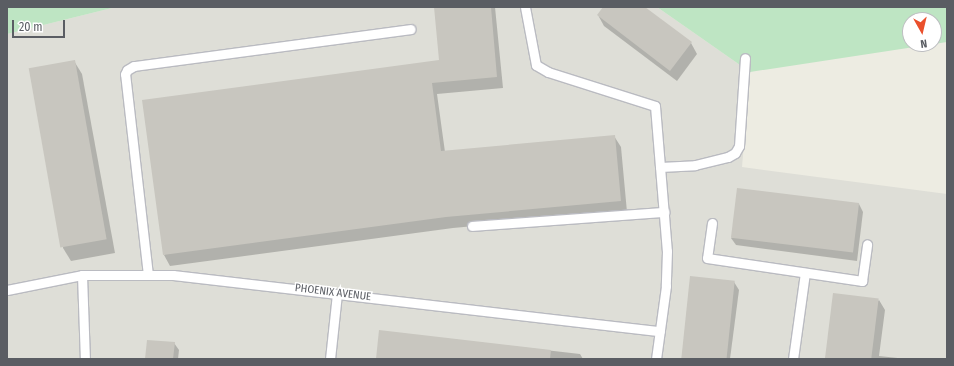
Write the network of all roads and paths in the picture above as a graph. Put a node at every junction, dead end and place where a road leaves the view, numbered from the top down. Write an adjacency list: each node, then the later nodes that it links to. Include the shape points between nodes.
1 (526, 7): 4 (lane, via 536,65 548,72 655,106)
2 (411, 29): 11 (lane, via 134,66 127,70 124,74)
3 (745, 58): 4 (lane, via 739,146 735,153 695,165)
4 (660, 167): 5 (lane)
5 (664, 212): 7 (lane); 14 (lane, via 666,286)
6 (712, 223): 9 (lane, via 707,258)
7 (472, 226)
8 (867, 244): 9 (lane, via 862,281)
9 (805, 272): 18 (lane)
10 (82, 275): 11 (lane, PHOENIX AVENUE); 12 (lane, PHOENIX AVENUE); 15 (lane)
11 (148, 275): 13 (lane, PHOENIX AVENUE, via 173,275)
12 (8, 287)
13 (337, 294): 14 (lane, PHOENIX AVENUE); 16 (lane)
14 (660, 331): 17 (lane)
15 (85, 359)
16 (330, 359)
17 (656, 359)
18 (793, 359)

